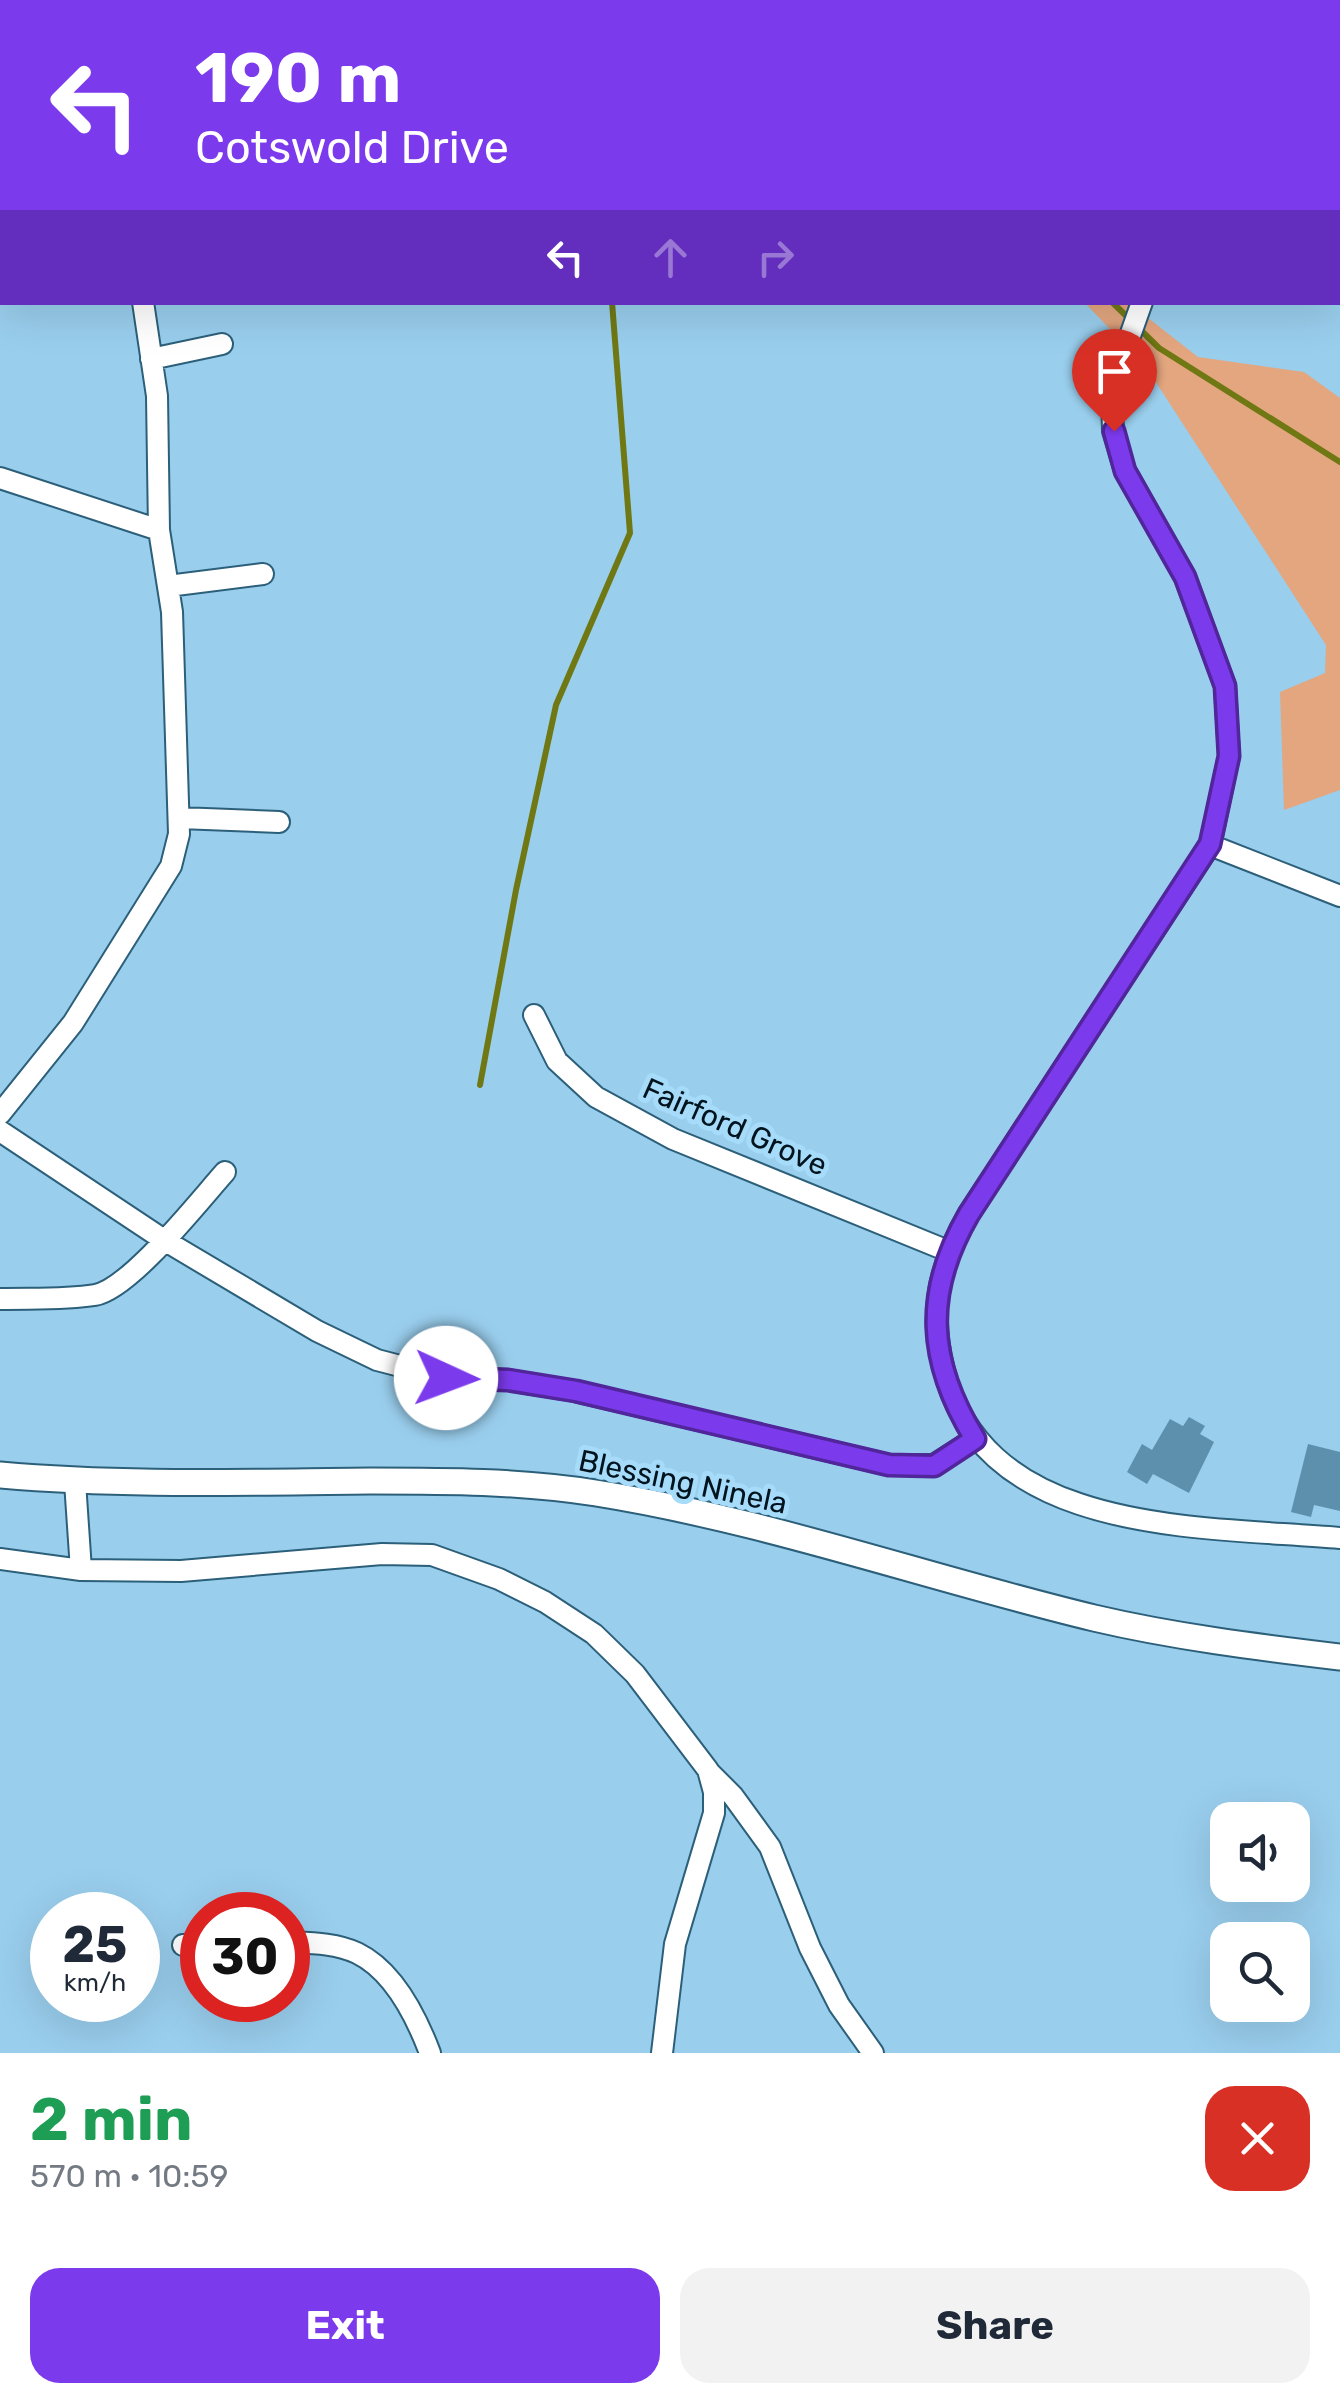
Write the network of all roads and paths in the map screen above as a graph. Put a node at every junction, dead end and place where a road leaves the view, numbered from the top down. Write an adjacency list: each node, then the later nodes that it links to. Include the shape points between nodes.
1 (143, 305): 4 (street)
2 (1142, 306): 11 (street, via 1112,396 1114,431 1125,471 1185,577 1225,686 1229,756)
3 (222, 344): 4 (street)
4 (151, 359): 6 (street)
5 (0, 478): 6 (street)
6 (159, 530): 8 (street)
7 (263, 574): 8 (street)
8 (168, 586): 9 (street)
9 (180, 818): 10 (street); 14 (street, via 171,866 74,1023)
10 (279, 822)
11 (1210, 844): 12 (street); 18 (street)
12 (1340, 896)
13 (534, 1015): 18 (street, Fairford Grove, via 557,1061 596,1097 673,1139)
14 (0, 1114)
15 (0, 1131): 17 (street)
16 (225, 1172): 17 (street)
17 (164, 1240): 19 (street, via 97,1295); 20 (street, via 377,1360 446,1378 576,1391 889,1465 934,1466)
18 (948, 1251): 20 (street, via 939,1284 937,1346)
19 (0, 1299)
20 (975, 1439): 23 (street, via 1026,1480 1101,1512)
21 (0, 1475): 22 (street, Blessing Ninela)
22 (74, 1482): 25 (street); 26 (street, Blessing Ninela, via 424,1482 596,1493 1094,1618)
23 (1340, 1538)
24 (0, 1559): 25 (street)
25 (81, 1570): 27 (street, via 181,1571 432,1555 499,1579 594,1634 635,1674)
26 (1340, 1658)
27 (708, 1770): 30 (street, via 714,1813 675,1944); 31 (street, via 770,1847 810,1948)
28 (310, 1943): 29 (street, via 356,1953 378,1968 405,2000)
29 (430, 2053)
30 (662, 2053)
31 (873, 2053)

